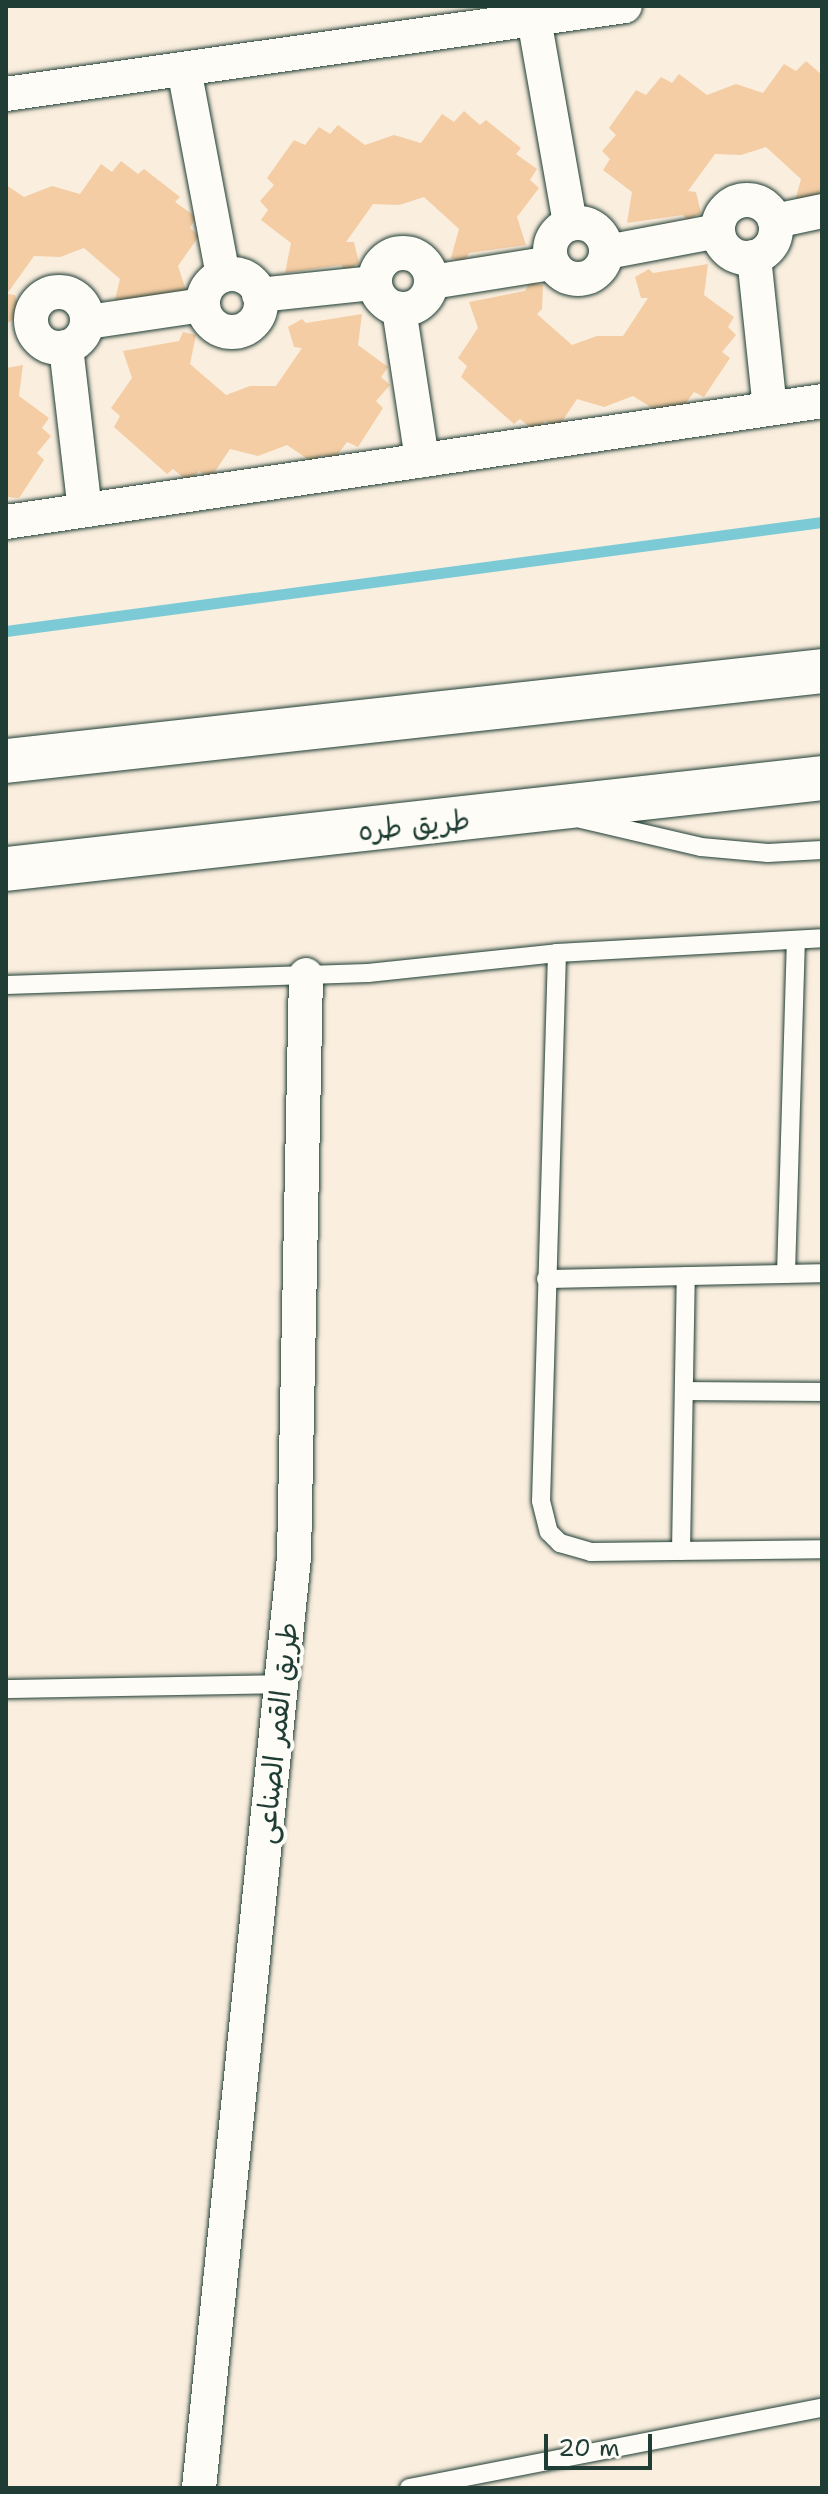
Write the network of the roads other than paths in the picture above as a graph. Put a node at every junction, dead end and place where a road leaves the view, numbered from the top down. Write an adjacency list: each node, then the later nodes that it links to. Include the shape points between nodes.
1 (625, 6): 2 (street)
2 (534, 19): 3 (street); 7 (street)
3 (184, 69): 4 (street); 12 (street)
4 (6, 94)
5 (822, 211): 6 (street)
6 (775, 221): 8 (street, via 765,206 748,200 723,213); 10 (street, via 769,247)
7 (570, 224): 9 (street, via 596,228); 11 (street, via 554,235)
8 (718, 231): 9 (street); 10 (street, via 727,249)
9 (607, 252): 11 (street, via 600,269 585,279 566,277)
10 (754, 257): 22 (street)
11 (552, 263): 13 (street)
12 (223, 275): 15 (street, via 241,276); 16 (street, via 208,286)
13 (432, 282): 14 (street, via 420,258 403,252 385,258); 17 (street, via 418,305)
14 (374, 283): 15 (street); 17 (street, via 382,300)
15 (259, 295): 16 (street, via 259,313 238,331 219,329)
16 (203, 305): 18 (street)
17 (399, 309): 23 (street)
18 (88, 322): 19 (street, via 77,297 60,291 42,297); 20 (street, via 81,338)
19 (18, 324): 20 (street, via 47,346)
20 (66, 347): 24 (street)
21 (822, 401): 22 (street)
22 (770, 408): 23 (street)
23 (422, 460): 24 (street)
24 (85, 510): 25 (street)
25 (6, 522)
26 (822, 671): 27 (main road)
27 (6, 761)
28 (822, 778): 29 (main road, طريق طره)
29 (547, 810): 30 (lane, via 701,847 768,853); 31 (main road, طريق طره)
30 (822, 850)
31 (6, 869)
32 (822, 938): 33 (lane)
33 (796, 941): 34 (lane); 38 (lane)
34 (557, 953): 35 (lane); 40 (lane)
35 (306, 975): 36 (lane); 45 (street, طريق القمر الصناعى, via 294,1557)
36 (6, 985)
37 (822, 1273): 38 (lane)
38 (786, 1274): 39 (lane)
39 (686, 1276): 40 (lane); 41 (lane)
40 (546, 1279): 44 (lane, via 541,1501 549,1532 575,1550)
41 (684, 1391): 42 (lane); 44 (lane)
42 (822, 1392)
43 (822, 1549): 44 (lane)
44 (681, 1551)
45 (280, 1684): 46 (lane); 48 (street, طريق القمر الصناعى)
46 (6, 1689)
47 (822, 2408): 49 (lane)
48 (199, 2488)
49 (409, 2488)

